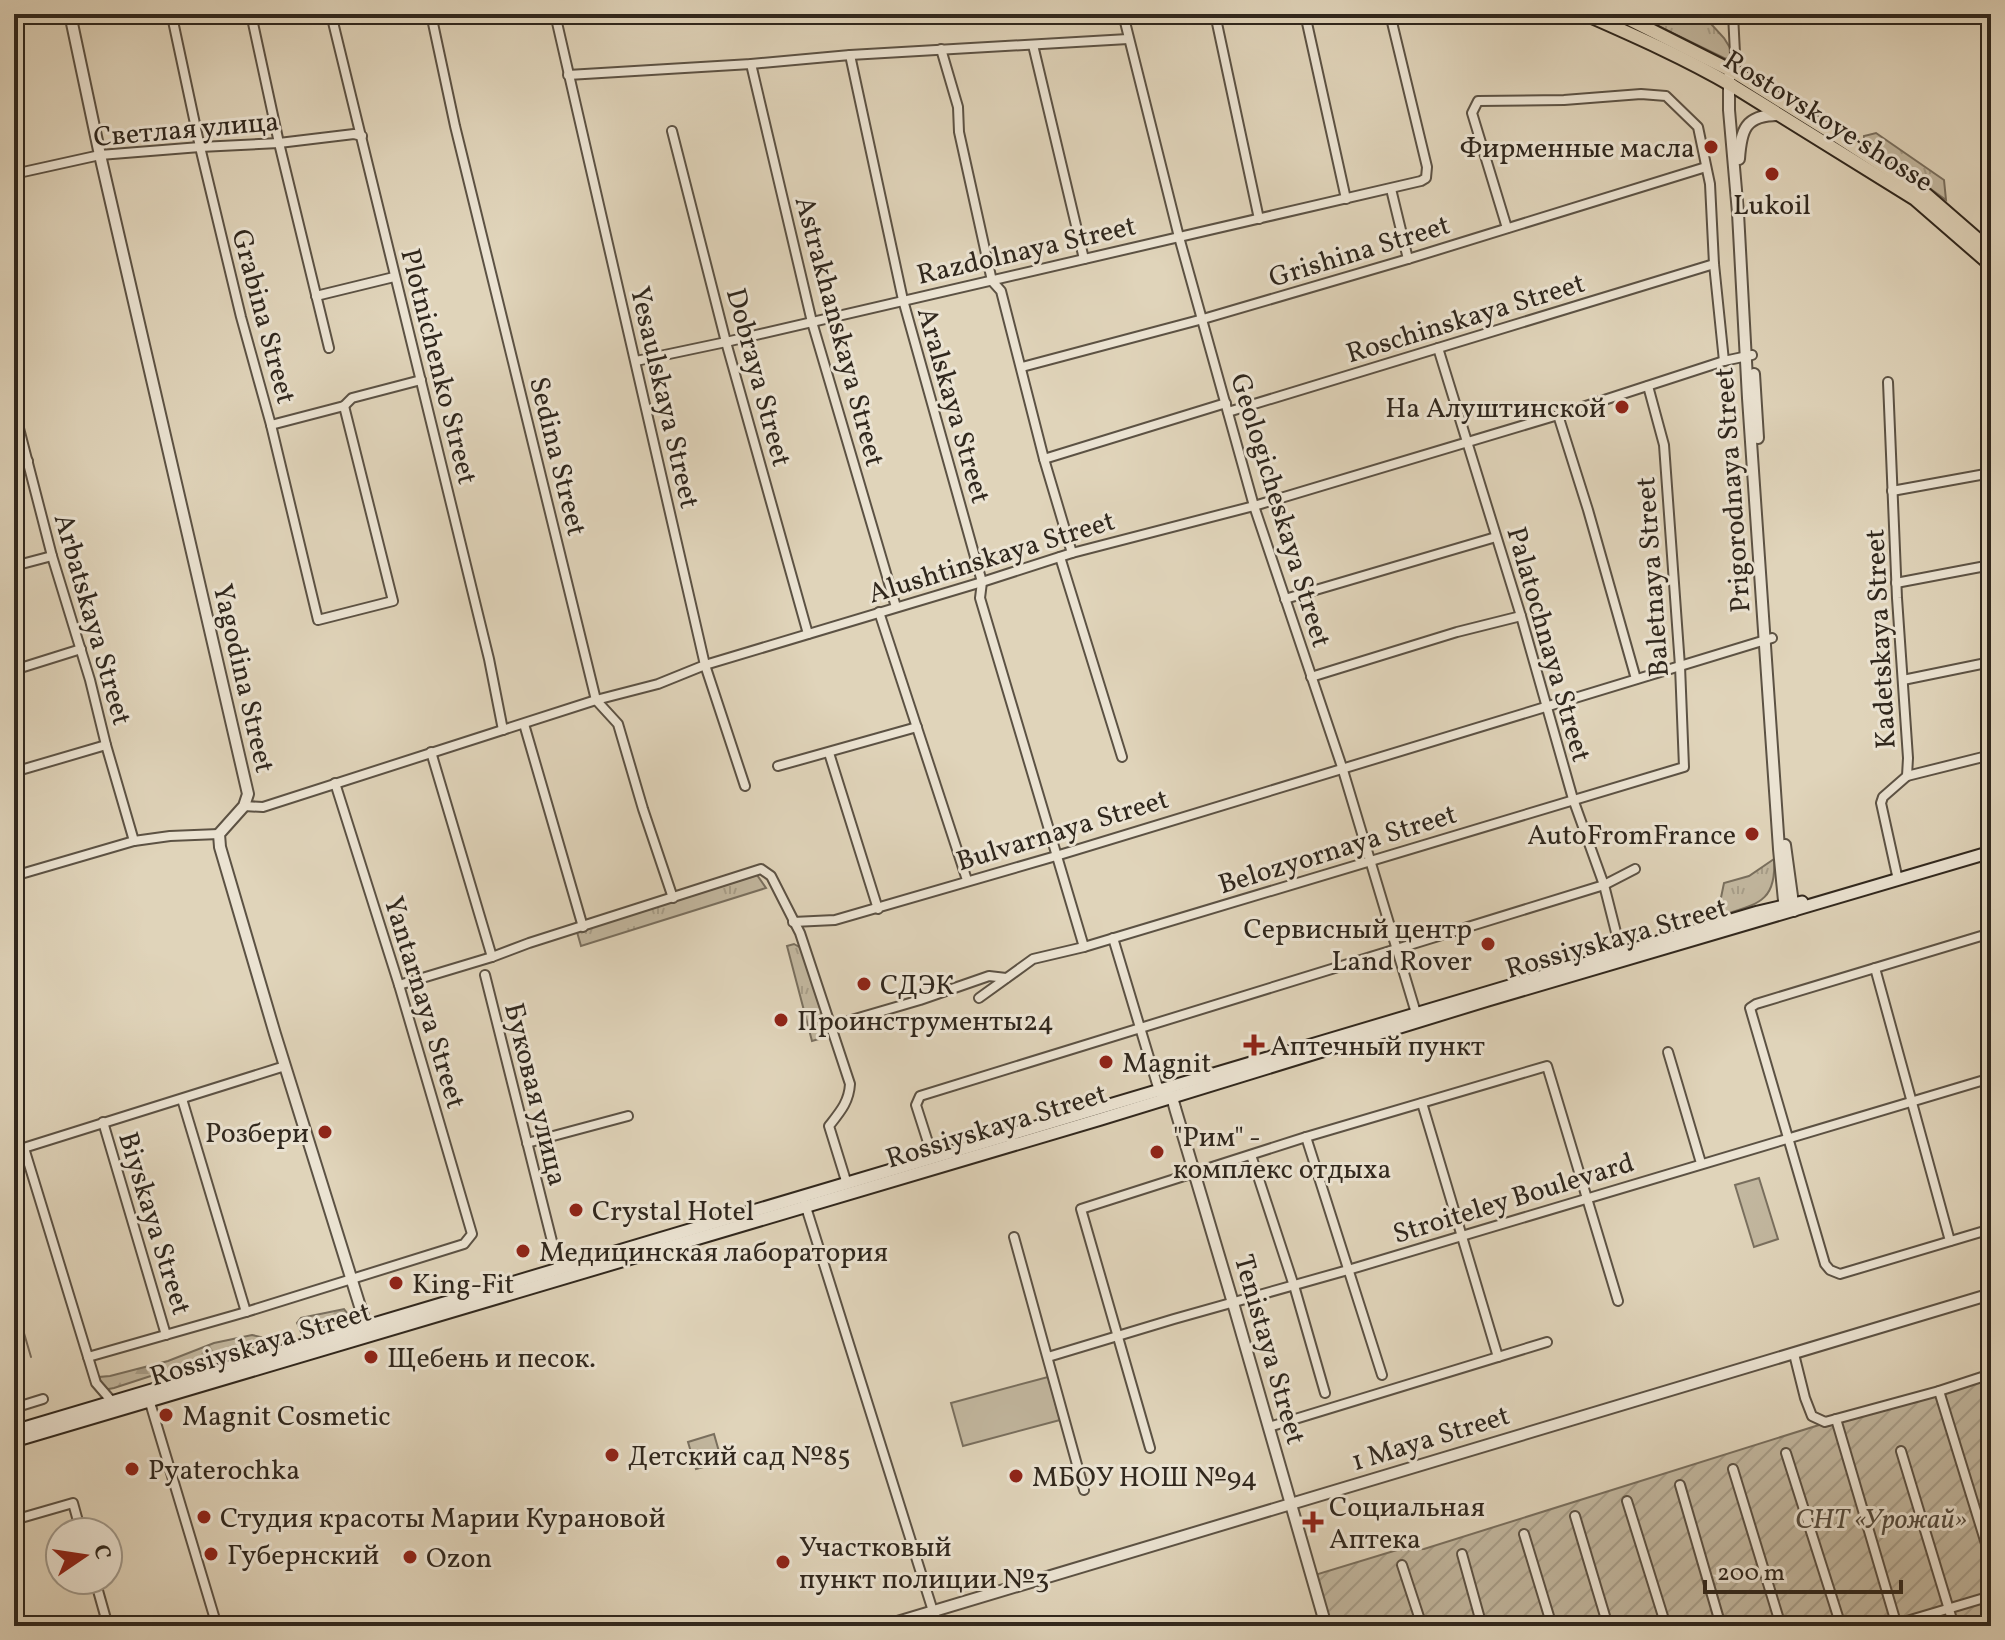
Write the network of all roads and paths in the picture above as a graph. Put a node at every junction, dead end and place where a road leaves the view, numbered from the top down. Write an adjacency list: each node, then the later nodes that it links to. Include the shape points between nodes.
1 (70, 14): 26 (street, Yagodina Street)
2 (251, 14): 24 (street)
3 (331, 14): 23 (street, Plotnichenko Street)
4 (431, 14): 90 (street, Sedina Street)
5 (555, 14): 19 (street, Yesaulskaya Street)
6 (1123, 14): 14 (street, Geologicheskaya Street)
7 (1215, 14): 32 (street)
8 (1305, 14): 31 (street)
9 (1390, 14): 30 (street, Razdolnaya Street, via 1427,167 1426,178)
10 (1585, 14): 20 (highway, Rostovskoye shosse)
11 (1619, 14): 20 (highway, Rostovskoye shosse)
12 (1733, 14): 20 (street, Prigorodnaya Street)
13 (173, 21): 25 (street, Grabina Street)
14 (1128, 39): 15 (street); 34 (street, Geologicheskaya Street)
15 (1033, 45): 16 (street); 36 (street)
16 (941, 49): 17 (street); 41 (street, via 958,107)
17 (850, 55): 18 (street); 43 (street, Aralskaya Street)
18 (751, 64): 19 (street); 45 (street, Astrakhanskaya Street)
19 (568, 75): 50 (street, Yesaulskaya Street)
20 (1733, 76): 21 (highway, Rostovskoye shosse); 27 (street, Prigorodnaya Street); 35 (highway, Rostovskoye shosse, via 1922,191); 49 (street, Prigorodnaya Street)
21 (1779, 115): 27 (street, via 1758,118 1745,129); 39 (highway, Rostovskoye shosse, via 1915,199)
22 (672, 131): 46 (street, Dobraya Street)
23 (362, 136): 24 (street, Светлая улица); 40 (street, Plotnichenko Street)
24 (279, 143): 25 (street, Светлая улица); 42 (street)
25 (200, 147): 26 (street, Светлая улица); 60 (street, Grabina Street)
26 (100, 155): 29 (street, Светлая улица); 108 (street, Yagodina Street, via 248,794)
27 (1739, 159): 49 (street, Prigorodnaya Street)
28 (1706, 167): 33 (street, Grishina Street); 33 (street, Prigorodnaya Street, via 1698,127 1666,96 1478,101 1472,113); 38 (street, Prigorodnaya Street)
29 (14, 174)
30 (1391, 189): 31 (street, Razdolnaya Street); 37 (street)
31 (1346, 199): 32 (street, Razdolnaya Street)
32 (1259, 219): 34 (street, Razdolnaya Street)
33 (1507, 228): 37 (street, Grishina Street)
34 (1179, 237): 36 (street, Razdolnaya Street); 44 (street, Geologicheskaya Street)
35 (1991, 251)
36 (1084, 259): 41 (street, Razdolnaya Street)
37 (1408, 259): 44 (street, Grishina Street)
38 (1714, 264): 48 (street, Roschinskaya Street); 51 (street, Prigorodnaya Street)
39 (1991, 265)
40 (394, 277): 42 (street); 53 (street, Plotnichenko Street)
41 (992, 281): 43 (street, Razdolnaya Street); 52 (street, via 1001,291)
42 (316, 296): 47 (street)
43 (903, 300): 45 (street, Razdolnaya Street); 74 (street, Aralskaya Street)
44 (1203, 319): 52 (street, Grishina Street); 57 (street, Geologicheskaya Street)
45 (812, 322): 46 (street, Razdolnaya Street); 77 (street, Astrakhanskaya Street)
46 (726, 342): 50 (street, Razdolnaya Street); 80 (street, Dobraya Street)
47 (329, 348)
48 (1438, 348): 57 (street, Roschinskaya Street); 61 (street, Palatochnaya Street)
49 (1749, 355): 51 (street, Alushtinskaya Street); 81 (street, Prigorodnaya Street)
50 (636, 361): 84 (street, Yesaulskaya Street)
51 (1724, 361): 55 (street, Alushtinskaya Street)
52 (1022, 367): 62 (street)
53 (421, 380): 56 (street, via 352,398); 94 (street, Plotnichenko Street)
54 (1888, 382): 66 (street, Kadetskaya Street)
55 (1648, 386): 59 (street, Alushtinskaya Street); 85 (street, Baletnaya Street, via 1664,445)
56 (344, 406): 60 (street); 60 (street, Grabina Street, via 393,601 318,620)
57 (1227, 408): 62 (street, Roschinskaya Street); 67 (street, Geologicheskaya Street)
58 (14, 409): 63 (street, Arbatskaya Street)
59 (1558, 415): 61 (street, Alushtinskaya Street); 88 (street)
60 (271, 425)
61 (1467, 441): 67 (street, Alushtinskaya Street); 68 (street, Palatochnaya Street)
62 (1044, 459): 69 (street)
63 (28, 461): 64 (street); 70 (street, Arbatskaya Street)
64 (14, 465)
65 (1991, 473): 66 (street)
66 (1892, 491): 75 (street, Kadetskaya Street)
67 (1254, 506): 69 (street, Alushtinskaya Street); 76 (street, Geologicheskaya Street)
68 (1496, 537): 76 (street); 79 (street, Palatochnaya Street)
69 (1072, 553): 71 (street, Alushtinskaya Street)
70 (52, 556): 73 (street); 82 (street, Arbatskaya Street)
71 (1060, 557): 74 (street, Alushtinskaya Street); 99 (street)
72 (1991, 565): 75 (street)
73 (14, 566)
74 (982, 582): 77 (street, Alushtinskaya Street); 112 (street, Aralskaya Street, via 980,598)
75 (1896, 583): 89 (street, Kadetskaya Street)
76 (1285, 599): 87 (street, Geologicheskaya Street)
77 (896, 607): 78 (street, Alushtinskaya Street)
78 (879, 612): 80 (street, Alushtinskaya Street); 93 (street)
79 (1521, 616): 87 (street); 91 (street, Palatochnaya Street)
80 (808, 634): 84 (street, Alushtinskaya Street)
81 (1769, 639): 85 (street, Bulvarnaya Street); 120 (street, Prigorodnaya Street)
82 (81, 649): 86 (street); 95 (street, Arbatskaya Street)
83 (1991, 662): 89 (street)
84 (705, 665): 90 (street, Alushtinskaya Street); 106 (street, Yesaulskaya Street)
85 (1680, 666): 88 (street, Bulvarnaya Street); 102 (street, Baletnaya Street)
86 (14, 670)
87 (1311, 677): 101 (street, Geologicheskaya Street)
88 (1636, 679): 91 (street, Bulvarnaya Street)
89 (1903, 680): 104 (street, Kadetskaya Street)
90 (596, 700): 92 (street, Alushtinskaya Street); 119 (street, Sedina Street, via 618,724)
91 (1546, 705): 101 (street, Bulvarnaya Street); 107 (street, Palatochnaya Street)
92 (524, 724): 94 (street, Alushtinskaya Street); 123 (street)
93 (917, 727): 97 (street); 117 (street)
94 (503, 730): 96 (street, Alushtinskaya Street)
95 (106, 745): 103 (street); 110 (street, Arbatskaya Street)
96 (431, 752): 105 (street, Alushtinskaya Street); 130 (street)
97 (829, 753): 100 (street); 121 (street)
98 (1991, 755): 104 (street)
99 (1122, 757)
100 (778, 766)
101 (1342, 767): 112 (street, Bulvarnaya Street); 113 (street, Geologicheskaya Street)
102 (1684, 767): 107 (street, Belozyornaya Street)
103 (14, 772)
104 (1907, 776): 116 (street, Kadetskaya Street, via 1881,803)
105 (335, 783): 108 (street, Alushtinskaya Street, via 263,807); 134 (street, Yantarnaya Street)
106 (745, 786)
107 (1573, 799): 113 (street, Belozyornaya Street); 118 (street, Palatochnaya Street)
108 (244, 806): 109 (street, Yagodina Street)
109 (219, 834): 110 (street); 140 (street)
110 (134, 841): 115 (street)
111 (1991, 849): 116 (main road, Rossiyskaya Street)
112 (1056, 856): 117 (street, Bulvarnaya Street); 126 (street, Aralskaya Street)
113 (1370, 861): 125 (street, Belozyornaya Street); 127 (street, Geologicheskaya Street)
114 (1635, 869): 118 (street)
115 (14, 876)
116 (1897, 877): 120 (main road, Rossiyskaya Street)
117 (967, 880): 121 (street, Bulvarnaya Street)
118 (1604, 885): 127 (street); 129 (street, Palatochnaya Street)
119 (673, 898): 122 (street, via 761,869 771,876); 123 (street)
120 (1789, 908): 129 (main road, Rossiyskaya Street)
121 (878, 909): 122 (street, Bulvarnaya Street, via 835,920)
122 (793, 922): 137 (street)
123 (583, 927): 130 (street)
124 (1988, 934): 128 (street); 131 (street)
125 (1113, 938): 126 (street, Belozyornaya Street); 138 (street)
126 (1084, 947): 133 (street, Belozyornaya Street, via 1033,959)
127 (1398, 950): 136 (street, Geologicheskaya Street); 138 (street)
128 (1991, 953)
129 (1622, 956): 136 (main road, Rossiyskaya Street); 142 (main road, Rossiyskaya Street)
130 (492, 957): 134 (street)
131 (1875, 968): 144 (street); 149 (street, via 1750,1008)
132 (485, 975): 150 (street, Буковая улица)
133 (1006, 978): 135 (street, Belozyornaya Street); 137 (street, Belozyornaya Street, via 989,976)
134 (399, 985): 166 (street, Yantarnaya Street, via 472,1234 464,1244)
135 (979, 998)
136 (1416, 1013): 142 (main road, Rossiyskaya Street)
137 (831, 1026): 157 (street, via 850,1084 843,1109 829,1126)
138 (1141, 1029): 142 (street); 154 (street, via 920,1096 916,1105)
139 (1668, 1052): 155 (street)
140 (285, 1066): 143 (street); 166 (street)
141 (1991, 1078): 144 (street, Stroiteley Boulevard)
142 (1166, 1094): 154 (main road, Rossiyskaya Street); 156 (street, Tenistaya Street); 159 (main road, Rossiyskaya Street)
143 (182, 1099): 147 (street); 172 (street)
144 (1912, 1101): 149 (street, Stroiteley Boulevard); 163 (street)
145 (1422, 1103): 148 (street); 158 (street, via 1547,1066); 161 (street)
146 (628, 1116): 150 (street)
147 (103, 1122): 151 (street); 176 (street, Biyskaya Street)
148 (1306, 1137): 153 (street); 165 (street)
149 (1789, 1138): 155 (street, Stroiteley Boulevard); 163 (street, via 1830,1270 1840,1274)
150 (527, 1143): 164 (street, Буковая улица)
151 (24, 1148): 152 (street); 180 (street)
152 (14, 1151)
153 (1251, 1155): 156 (street); 167 (street)
154 (933, 1158): 157 (main road, Rossiyskaya Street)
155 (1701, 1163): 158 (street, Stroiteley Boulevard)
156 (1194, 1173): 170 (street, Tenistaya Street); 177 (street, via 1081,1209)
157 (847, 1184): 159 (main road, Rossiyskaya Street)
158 (1588, 1198): 161 (street, Stroiteley Boulevard); 169 (street)
159 (804, 1202): 164 (main road, Rossiyskaya Street); 174 (main road, Rossiyskaya Street); 213 (street)
160 (1991, 1229): 163 (street)
161 (1461, 1236): 165 (street, Stroiteley Boulevard); 182 (street)
162 (1014, 1237): 181 (street)
163 (1950, 1241)
164 (559, 1269): 173 (main road, Rossiyskaya Street)
165 (1348, 1270): 167 (street, Stroiteley Boulevard); 184 (street)
166 (352, 1279): 171 (street); 172 (street)
167 (1293, 1285): 170 (street, Stroiteley Boulevard); 186 (street)
168 (1991, 1294): 179 (street, 1 Maya Street)
169 (1618, 1301)
170 (1233, 1303): 177 (street, Stroiteley Boulevard); 192 (street, Tenistaya Street)
171 (361, 1309): 173 (street); 174 (street); 175 (street)
172 (246, 1312): 176 (street)
173 (385, 1320): 174 (main road, Rossiyskaya Street)
174 (368, 1330): 175 (main road, Rossiyskaya Street); 187 (main road, Rossiyskaya Street)
175 (348, 1331): 187 (main road, Rossiyskaya Street)
176 (166, 1335): 180 (street)
177 (1118, 1336): 181 (street, Stroiteley Boulevard); 195 (street)
178 (1547, 1342): 182 (street)
179 (1794, 1354): 191 (street, via 1812,1416 1825,1422); 202 (street, 1 Maya Street)
180 (88, 1357): 189 (street, via 96,1383)
181 (1048, 1357): 200 (street)
182 (1498, 1357): 192 (street)
183 (1991, 1374): 185 (street)
184 (1382, 1375)
185 (1939, 1391): 191 (street); 208 (street)
186 (1325, 1393)
187 (148, 1396): 189 (main road, Rossiyskaya Street); 194 (main road, Rossiyskaya Street); 216 (street)
188 (43, 1399): 190 (street)
189 (111, 1403): 193 (main road, Rossiyskaya Street)
190 (14, 1408)
191 (1836, 1419): 214 (street)
192 (1269, 1427): 202 (street, Tenistaya Street)
193 (14, 1431)
194 (14, 1441)
195 (1150, 1448)
196 (1901, 1451): 212 (street)
197 (1786, 1453): 227 (street)
198 (1733, 1469): 226 (street)
199 (1680, 1485): 225 (street)
200 (1084, 1490)
201 (1627, 1501): 224 (street)
202 (1291, 1503): 213 (street, 1 Maya Street); 219 (street, Tenistaya Street)
203 (77, 1516): 205 (street, via 73,1503)
204 (1575, 1516): 223 (street)
205 (14, 1520)
206 (1524, 1534): 222 (street)
207 (1462, 1554): 221 (street)
208 (1991, 1560)
209 (1402, 1565): 220 (street)
210 (100, 1596): 215 (street)
211 (1991, 1596): 212 (street)
212 (1949, 1609): 214 (street); 228 (street)
213 (933, 1611): 217 (street, 1 Maya Street); 218 (street)
214 (1895, 1625)
215 (108, 1626)
216 (217, 1626)
217 (884, 1626)
218 (939, 1626)
219 (1326, 1626)
220 (1422, 1626)
221 (1482, 1626)
222 (1552, 1626)
223 (1608, 1626)
224 (1666, 1626)
225 (1721, 1626)
226 (1781, 1626)
227 (1841, 1626)
228 (1954, 1626)

